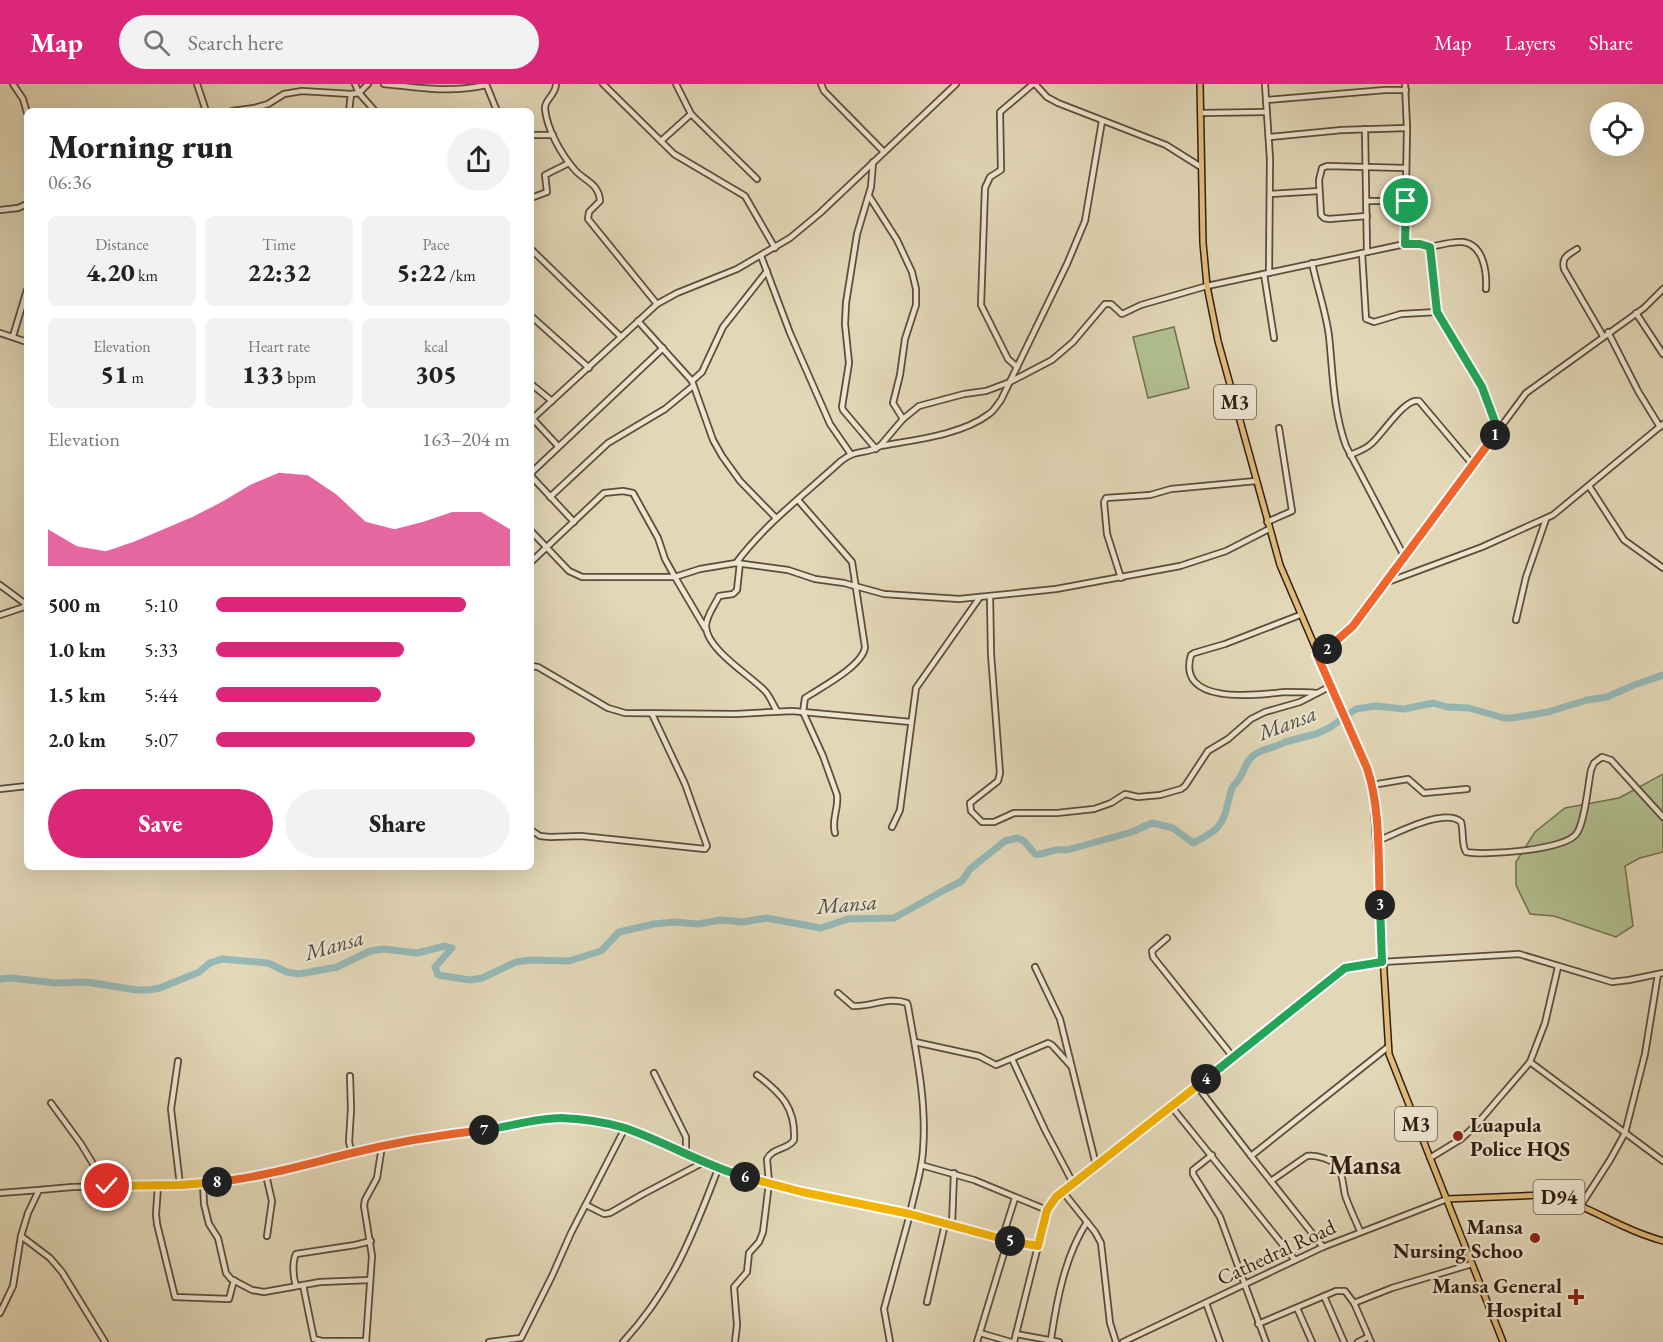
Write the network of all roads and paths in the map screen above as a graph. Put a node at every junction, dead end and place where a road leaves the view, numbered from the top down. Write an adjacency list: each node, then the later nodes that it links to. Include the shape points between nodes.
1 (13, 84): 19 (street)
2 (197, 84): 20 (street)
3 (355, 84): 16 (street)
4 (368, 84): 16 (street)
5 (384, 84): 6 (street, via 446,91)
6 (486, 84): 24 (street)
7 (556, 84): 32 (street, via 545,105)
8 (603, 84): 34 (street)
9 (821, 84): 35 (street)
10 (956, 84): 35 (street)
11 (1034, 84): 28 (street, via 1058,103); 79 (street, via 1000,112 1002,166 987,181 984,198 981,304 1008,359)
12 (1200, 84): 27 (main road, M3)
13 (1265, 84): 18 (street)
14 (677, 85): 26 (street)
15 (1406, 87): 18 (street); 29 (street)
16 (359, 93): 17 (street); 23 (street)
17 (351, 94): 21 (street, via 302,91 284,94); 22 (street)
18 (1266, 100): 25 (street)
19 (26, 108)
20 (205, 108)
21 (254, 108)
22 (349, 108)
23 (372, 108)
24 (495, 108)
25 (1266, 112): 27 (street); 33 (street)
26 (691, 114): 34 (street); 41 (street)
27 (1201, 114): 39 (main road, M3)
28 (1102, 121): 39 (street, via 1166,145); 79 (street, via 1085,221)
29 (1407, 128): 30 (street); 40 (street)
30 (1365, 129): 33 (street); 38 (street)
31 (534, 135): 32 (street)
32 (553, 135): 37 (street)
33 (1269, 136): 43 (street)
34 (661, 141): 53 (street, via 685,162 745,196)
35 (884, 152): 36 (street)
36 (873, 162): 44 (street); 53 (street, via 804,228)
37 (569, 163): 45 (street, via 545,175 548,192); 65 (street, via 594,184 600,196 588,219)
38 (1366, 165): 40 (street); 42 (street, via 1322,168); 46 (street)
39 (1201, 167): 61 (main road, M3)
40 (1406, 168): 47 (street)
41 (757, 179)
42 (1319, 191): 43 (street); 50 (street, via 1324,218)
43 (1270, 194): 60 (street)
44 (869, 196): 86 (street, via 897,240 916,289 916,305 905,339 893,404); 92 (street, via 857,234 846,303 849,363 842,407)
45 (534, 197)
46 (1367, 201): 47 (street); 50 (street)
47 (1406, 201): 51 (street)
48 (24, 205): 49 (street)
49 (0, 210)
50 (1367, 216): 56 (street)
51 (1405, 244): 52 (street); 56 (street)
52 (1430, 247): 62 (street, via 1462,242 1473,247 1484,263); 66 (street)
53 (775, 248): 57 (street)
54 (1577, 249): 73 (street, via 1564,257 1562,263)
55 (534, 252): 74 (street)
56 (1365, 253): 58 (street); 66 (street, via 1368,321)
57 (761, 256): 59 (street); 65 (street)
58 (1312, 264): 60 (street); 94 (street, via 1328,334 1339,427)
59 (767, 271): 82 (street, via 723,327); 93 (street, via 830,424)
60 (1267, 273): 61 (street); 75 (street)
61 (1207, 286): 81 (street, via 1122,314 1111,304 1104,304 1063,352); 98 (main road, M3)
62 (1486, 289)
63 (1663, 289): 67 (street)
64 (24, 300): 72 (street)
65 (657, 304): 69 (street)
66 (1437, 312): 90 (street, via 1482,387)
67 (1636, 313): 70 (street); 78 (street)
68 (534, 319): 80 (street)
69 (638, 321): 74 (street); 77 (street)
70 (1608, 332): 73 (street); 88 (street, via 1638,391)
71 (0, 333): 72 (street)
72 (13, 336): 76 (street)
73 (1603, 336): 90 (street, via 1526,393)
74 (621, 337): 80 (street)
75 (1274, 338)
76 (24, 341)
77 (663, 348): 82 (street); 91 (street)
78 (1663, 354)
79 (1017, 367): 81 (street)
80 (589, 368): 84 (street)
81 (1010, 382): 86 (street, via 986,391 931,401 913,409); 92 (street, via 991,413 977,421)
82 (693, 383): 100 (street, via 665,409 608,443); 102 (street, via 722,456)
83 (534, 386): 84 (street)
84 (552, 401): 85 (street)
85 (534, 417)
86 (903, 419): 92 (street)
87 (534, 421): 91 (street)
88 (1662, 426): 99 (street)
89 (1280, 428): 105 (street, via 1293,508)
90 (1498, 430): 95 (street)
91 (558, 446): 96 (street)
92 (878, 448): 93 (street)
93 (850, 453): 101 (street)
94 (1350, 455): 95 (street, via 1370,446 1415,399); 109 (street)
95 (1473, 465): 109 (street)
96 (534, 470)
97 (534, 479): 100 (street)
98 (1256, 481): 105 (main road, M3); 114 (street, via 1106,498 1107,534)
99 (1589, 486): 103 (street); 112 (street, via 1624,540)
100 (550, 497): 104 (street)
101 (798, 501): 102 (street); 117 (street, via 852,562)
102 (776, 518): 111 (street)
103 (1546, 519): 115 (street); 124 (street)
104 (574, 522): 108 (street); 113 (street, via 604,494 633,493)
105 (1267, 522): 106 (main road, M3)
106 (1269, 529): 114 (street, via 1202,560); 123 (main road, M3)
107 (534, 534): 108 (street)
108 (546, 547): 110 (street); 113 (street, via 569,571 582,577)
109 (1404, 556): 115 (street)
110 (534, 559)
111 (738, 563): 113 (street); 117 (street); 125 (street, via 737,590 719,596)
112 (1663, 568)
113 (675, 577): 125 (street)
114 (1121, 578): 118 (street)
115 (1385, 583): 126 (street, via 1342,638)
116 (0, 585): 120 (street)
117 (855, 586): 119 (street, via 884,594 947,599); 131 (street, via 865,652 805,698)
118 (990, 596): 119 (street); 129 (street, via 1000,773 998,781 970,803 971,811 982,822 994,822 1014,813 1094,809 1125,794 1138,797 1174,792 1185,786 1211,748 1251,719)
119 (980, 597): 133 (street, via 916,688)
120 (24, 604)
121 (24, 607): 122 (street)
122 (0, 615)
123 (1300, 615): 126 (main road, M3); 129 (street, via 1194,653 1189,669 1199,686 1221,694)
124 (1516, 620)
125 (705, 628): 130 (street, via 729,661 765,691)
126 (1317, 655): 128 (main road, M3)
127 (534, 666): 132 (street, via 618,712)
128 (1331, 686): 129 (street); 134 (main road, M3)
129 (1318, 693)
130 (777, 711): 131 (street); 132 (street)
131 (804, 712): 133 (street); 141 (street, via 837,795)
132 (652, 714): 140 (street, via 685,784 705,849 581,836 550,837)
133 (911, 722): 139 (street, via 900,810)
134 (1372, 785): 137 (street, via 1408,779 1424,793); 142 (main road, M3)
135 (24, 786): 136 (street)
136 (0, 789)
137 (1467, 789)
138 (1663, 817): 142 (street, via 1611,760 1602,757 1591,770 1579,831 1560,845 1466,852 1461,822 1450,816)
139 (892, 827)
140 (534, 832)
141 (835, 833)
142 (1377, 841): 144 (main road, M3)
143 (1167, 938): 151 (street, via 1154,948 1153,957)
144 (1382, 962): 146 (street, via 1520,954); 150 (main road, M3); 151 (street, via 1345,968)
145 (1035, 967): 155 (street, via 1060,1018)
146 (1558, 967): 147 (street, via 1611,982); 154 (street, via 1545,1023)
147 (1660, 974): 163 (street)
148 (838, 993): 149 (street, via 853,1006 885,1001 907,1003)
149 (915, 1042): 152 (street, via 979,1056 996,1065); 172 (street, via 924,1119)
150 (1388, 1047): 168 (street); 169 (main road, M3)
151 (1233, 1057): 159 (street)
152 (1011, 1059): 155 (street, via 1048,1043); 180 (street)
153 (178, 1061): 181 (street, via 171,1108)
154 (1530, 1062): 163 (street); 169 (street, via 1476,1125)
155 (1072, 1067): 173 (street)
156 (654, 1073): 166 (street, via 686,1137)
157 (757, 1075): 179 (street, via 783,1096 794,1134 789,1146 768,1155)
158 (350, 1076): 165 (street)
159 (1197, 1086): 161 (street); 168 (street)
160 (51, 1103): 182 (street)
161 (1171, 1106): 167 (street); 173 (street)
162 (625, 1128): 164 (street, via 549,1118); 166 (street); 189 (street)
163 (1625, 1133): 170 (street); 190 (street)
164 (382, 1146): 165 (street); 201 (street, via 377,1178 364,1206)
165 (352, 1153): 176 (street)
166 (686, 1155): 171 (street)
167 (1212, 1155): 205 (street); 210 (street, via 1192,1172 1220,1217)
168 (1251, 1156): 177 (street)
169 (1430, 1158): 188 (main road, M3)
170 (1663, 1161)
171 (704, 1162): 174 (street); 189 (street, via 610,1213)
172 (921, 1165): 175 (street); 192 (street)
173 (1096, 1165): 180 (street)
174 (718, 1169): 179 (street); 227 (street, via 678,1266 663,1292)
175 (954, 1173): 187 (street); 195 (street)
176 (266, 1175): 178 (street); 198 (street, via 272,1201)
177 (1271, 1180): 196 (street, via 1306,1156 1333,1162 1341,1174); 204 (street)
178 (203, 1183): 181 (street); 207 (street, via 209,1224 218,1238 226,1273)
179 (769, 1183): 192 (street); 228 (street, via 763,1232 749,1253 747,1272 734,1287)
180 (1073, 1183): 185 (street)
181 (180, 1185): 183 (street)
182 (107, 1186): 183 (street); 184 (street)
183 (158, 1186): 207 (street, via 157,1224 175,1297 228,1299)
184 (39, 1190): 186 (street); 197 (street)
185 (1062, 1192): 191 (street); 193 (street)
186 (0, 1193)
187 (1015, 1198): 191 (street); 199 (street)
188 (1447, 1199): 190 (main road, D94, via 1543,1195); 196 (street, Cathedral Road); 206 (main road, M3)
189 (585, 1205): 222 (street)
190 (1581, 1205): 202 (main road, D94)
191 (1047, 1210): 203 (street)
192 (910, 1214): 194 (street); 229 (street, via 884,1308)
193 (1087, 1222): 221 (street, via 1069,1259); 233 (street, via 1101,1243 1110,1323)
194 (945, 1224): 195 (street); 213 (street)
195 (952, 1225): 199 (street)
196 (1360, 1231): 204 (street, Cathedral Road)
197 (21, 1236): 217 (street, via 13,1286); 224 (street, via 62,1272)
198 (267, 1236)
199 (1002, 1239): 200 (street)
200 (1008, 1240): 203 (street); 219 (street)
201 (371, 1241): 208 (street); 211 (street, via 296,1254)
202 (1663, 1241)
203 (1038, 1246): 220 (street)
204 (1323, 1246): 205 (street, Cathedral Road)
205 (1295, 1260): 210 (street, Cathedral Road)
206 (1472, 1264): 215 (street); 240 (main road, M3)
207 (234, 1280): 211 (street, via 259,1292)
208 (370, 1280): 209 (street); 225 (street)
209 (303, 1285): 211 (street); 225 (street, via 314,1339)
210 (1244, 1285): 214 (street, Cathedral Road); 218 (street)
211 (296, 1286)
212 (1324, 1296): 215 (street, via 1343,1290); 216 (street); 238 (street)
213 (927, 1302)
214 (1206, 1303): 234 (street, Cathedral Road); 235 (street)
215 (1354, 1303): 223 (street)
216 (1297, 1308): 218 (street); 237 (street)
217 (0, 1312)
218 (1258, 1324): 236 (street)
219 (980, 1333): 230 (street); 231 (street)
220 (1016, 1334): 221 (street); 231 (street)
221 (1051, 1339): 232 (street)
222 (521, 1340): 226 (street)
223 (1370, 1340): 239 (street)
224 (105, 1342)
225 (366, 1342)
226 (489, 1342)
227 (623, 1342)
228 (735, 1342)
229 (890, 1342)
230 (977, 1342)
231 (1012, 1342)
232 (1059, 1342)
233 (1116, 1342)
234 (1124, 1342)
235 (1220, 1342)
236 (1266, 1342)
237 (1312, 1342)
238 (1344, 1342)
239 (1358, 1342)
240 (1503, 1342)

